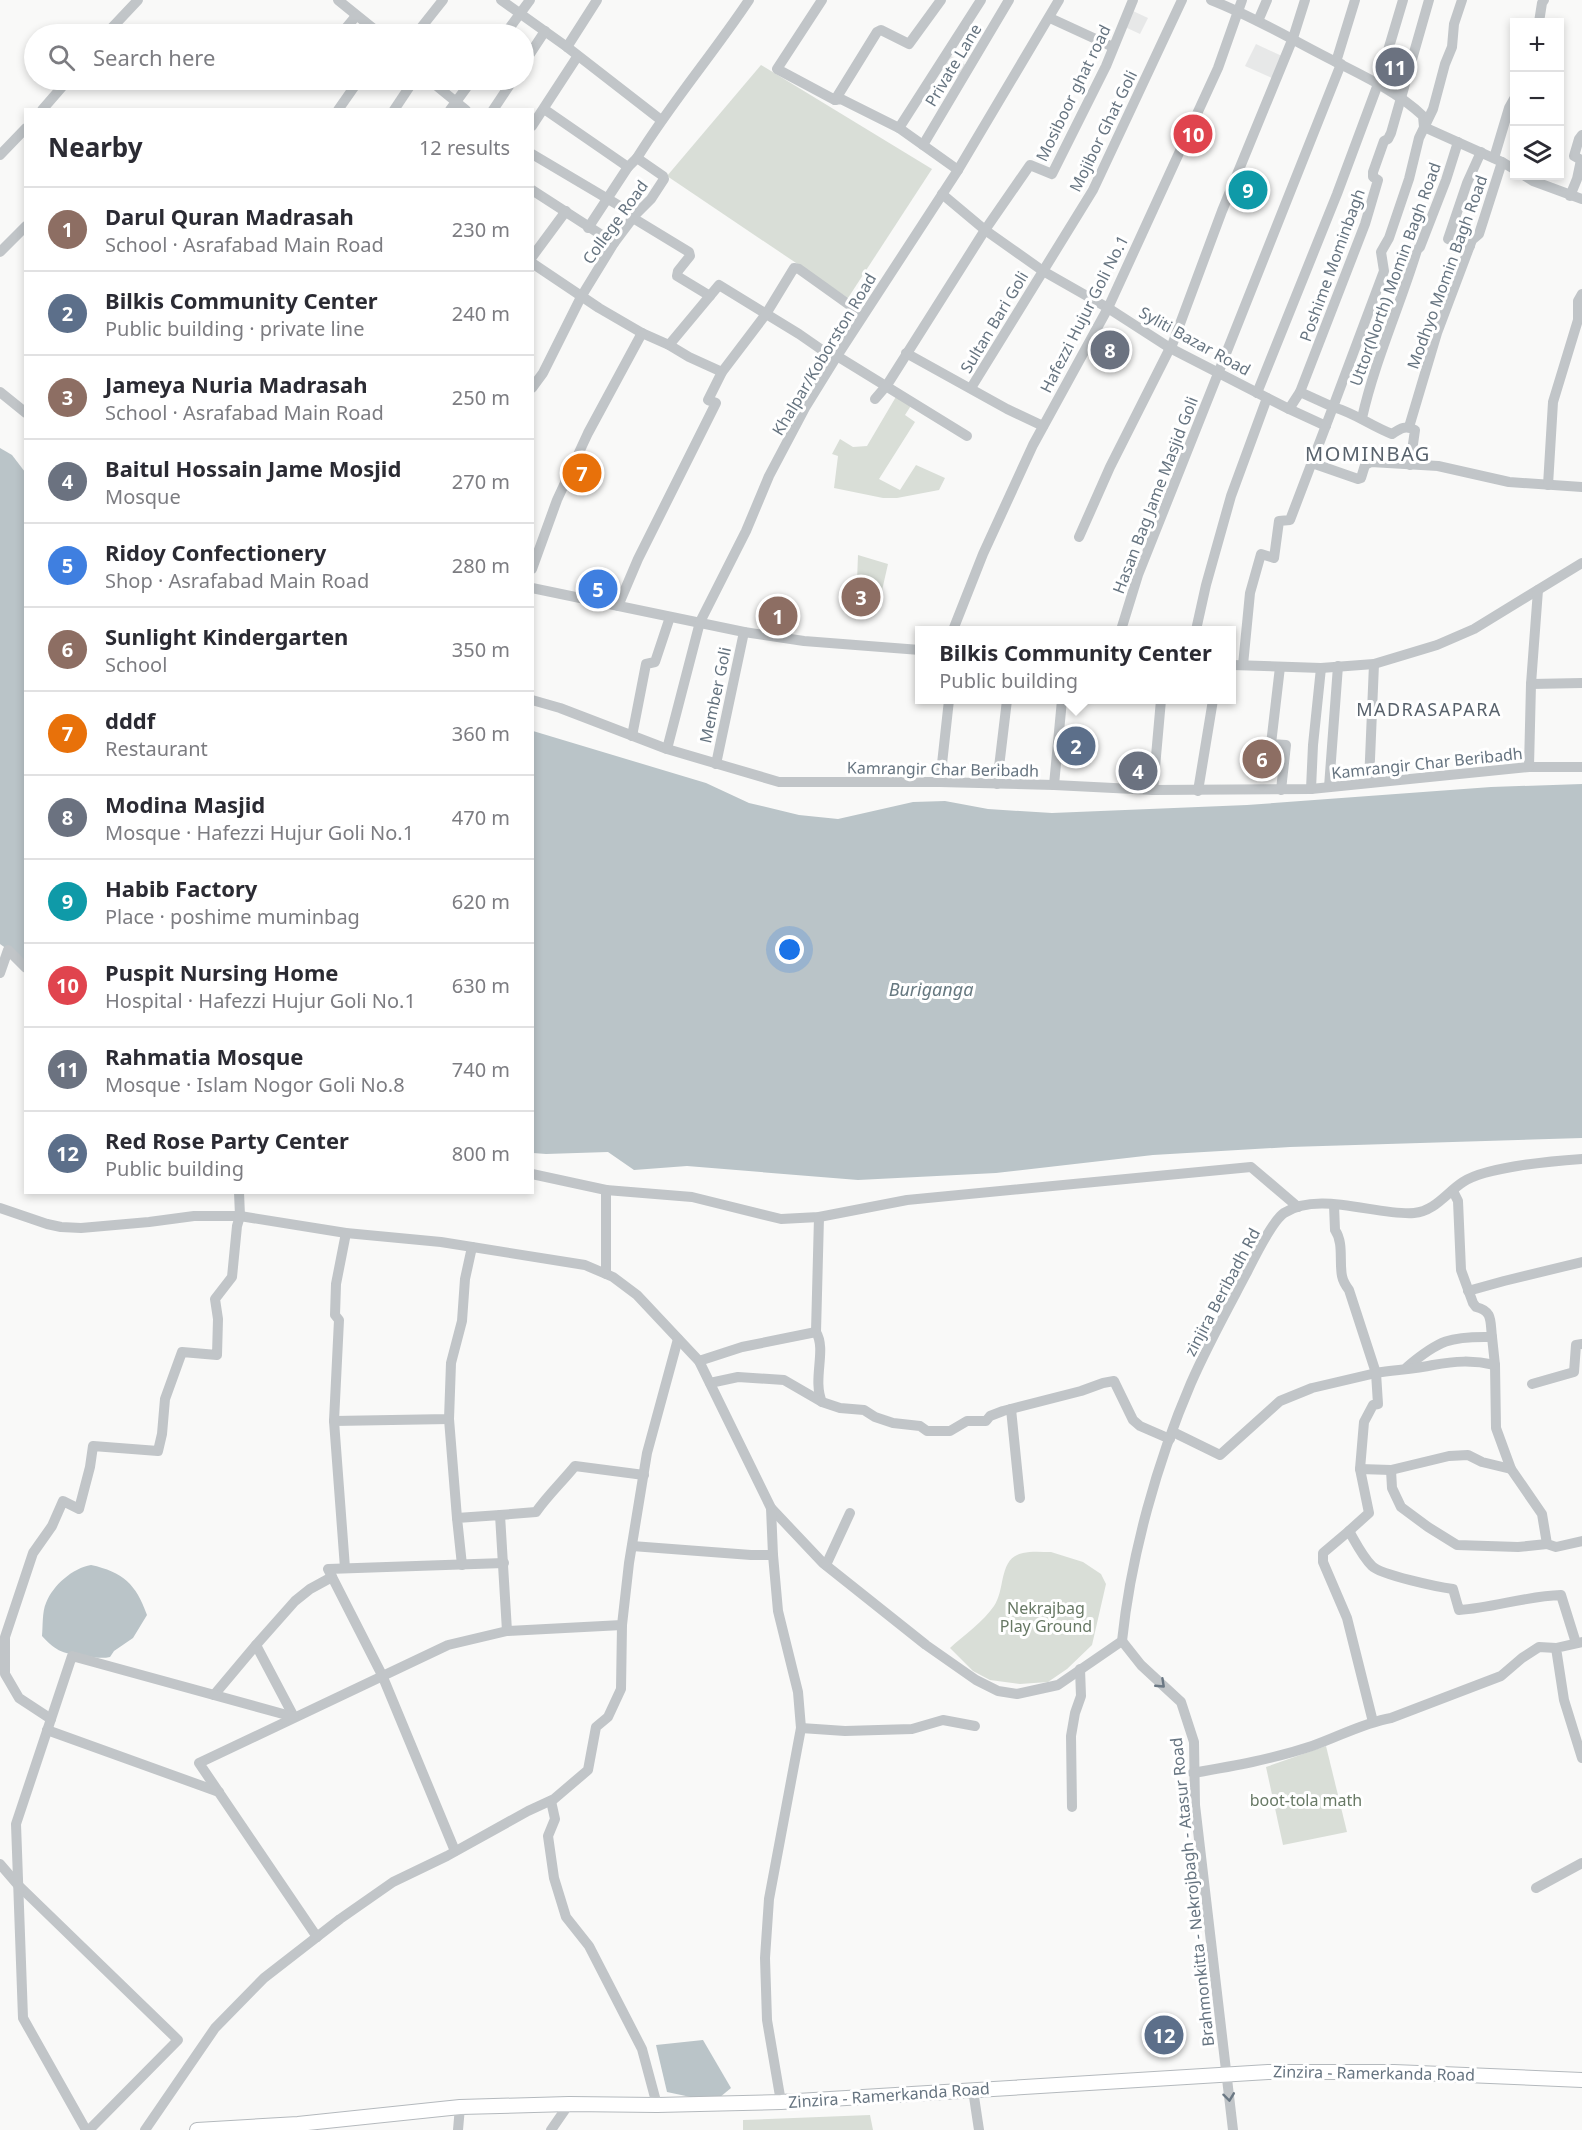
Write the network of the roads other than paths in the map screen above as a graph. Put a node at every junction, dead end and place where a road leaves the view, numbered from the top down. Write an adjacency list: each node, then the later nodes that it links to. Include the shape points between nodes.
1 (138, 0): 29 (street)
2 (338, 0): 25 (street)
3 (443, 0): 32 (street)
4 (501, 0): 24 (street)
5 (530, 0): 24 (street)
6 (597, 0): 36 (street)
7 (749, 0): 57 (street, College Road)
8 (822, 0): 49 (street, via 777,66)
9 (941, 0): 49 (street, via 909,44 881,30 877,32)
10 (981, 0): 60 (street)
11 (1009, 0): 64 (street, Private Lane)
12 (1059, 0): 26 (street, Khalpar/Koborston Road)
13 (1133, 0): 37 (street, Mosiboor ghat road)
14 (1182, 0): 89 (street, Mojibor Ghat Goli, via 1093,189)
15 (1211, 0): 23 (street)
16 (1267, 0): 28 (street)
17 (1305, 0): 35 (street)
18 (1355, 0): 40 (street, Hasan Bag Jame Masjid Goli)
19 (1403, 0): 41 (street)
20 (1429, 0): 48 (street)
21 (1462, 0): 59 (street, via 1452,47)
22 (1544, 0): 27 (street)
23 (1239, 5): 28 (street); 93 (street, Hafezzi Hujur Goli No.1, via 1218,68)
24 (521, 14): 33 (street); 34 (street)
25 (356, 16): 30 (street); 31 (street)
26 (1050, 18): 37 (street); 72 (street, Khalpar/Koborston Road)
27 (1540, 18)
28 (1258, 21): 35 (street)
29 (115, 24)
30 (349, 24)
31 (367, 24)
32 (426, 24)
33 (513, 24)
34 (545, 31): 36 (street); 38 (street)
35 (1293, 38): 40 (street); 98 (street)
36 (567, 47): 39 (street)
37 (1113, 47): 83 (street, Mosiboor ghat road, via 1052,174 1030,165)
38 (534, 48)
39 (577, 57): 56 (street); 57 (street)
40 (1339, 63): 41 (street); 102 (street, Hasan Bag Jame Masjid Goli)
41 (1378, 84): 48 (street); 108 (street)
42 (59, 90): 52 (street)
43 (351, 90): 53 (street)
44 (407, 90): 54 (street)
45 (439, 90): 50 (street)
46 (464, 90): 50 (street)
47 (506, 90): 55 (street)
48 (1402, 99): 59 (street, via 1423,116); 107 (street, Poshime Mominbagh, via 1373,172 1378,180 1365,224)
49 (835, 100): 60 (street, via 841,99)
50 (453, 105)
51 (1510, 106): 69 (street, Modhyo Momin Bagh Road)
52 (44, 108)
53 (339, 108)
54 (395, 108)
55 (494, 108)
56 (544, 109): 58 (street); 70 (street)
57 (661, 120): 68 (street, College Road)
58 (534, 123)
59 (1424, 127): 63 (street); 110 (street, via 1389,238 1381,252 1384,271)
60 (898, 128): 64 (street)
61 (24, 130): 66 (street)
62 (1582, 135): 76 (street, via 1574,156 1581,160 1580,169)
63 (1458, 142): 65 (street); 113 (street, Uttor(North) Momin Bagh Road, via 1375,368)
64 (923, 145): 72 (street)
65 (1481, 152): 69 (street); 85 (street, via 1448,239)
66 (0, 155)
67 (534, 155): 77 (street)
68 (637, 158): 70 (street); 80 (street, College Road, via 664,179)
69 (1498, 160): 71 (street); 85 (street, Modhyo Momin Bagh Road, via 1479,234)
70 (628, 167): 77 (street)
71 (1510, 167)
72 (958, 170): 75 (street, Khalpar/Koborston Road)
73 (1534, 180): 76 (street)
74 (534, 191): 79 (street)
75 (942, 194): 83 (street, Syliti Bazar Road); 95 (street, Khalpar/Koborston Road)
76 (1570, 196): 78 (street)
77 (607, 198): 80 (street); 82 (street)
78 (1582, 200)
79 (566, 211): 82 (street); 87 (street)
80 (634, 217): 84 (street, College Road); 91 (street, via 689,252 676,274)
81 (24, 228): 86 (street)
82 (588, 228): 84 (street)
83 (985, 230): 89 (street, Syliti Bazar Road); 100 (street)
84 (614, 243): 92 (street, College Road)
85 (1470, 246): 116 (street, Modhyo Momin Bagh Road, via 1437,333)
86 (0, 252)
87 (534, 254)
88 (534, 264): 92 (street)
89 (1043, 271): 93 (street, Syliti Bazar Road); 105 (street, Sultan Bari Goli)
90 (1582, 294): 120 (street, via 1554,402)
91 (710, 296): 94 (street, via 719,285); 97 (street)
92 (580, 297): 96 (street); 103 (street, College Road)
93 (1108, 308): 98 (street, Syliti Bazar Road); 114 (street, Hafezzi Hujur Goli No.1)
94 (766, 314): 95 (street, via 796,268); 99 (street); 101 (street)
95 (862, 314): 99 (street, Khalpar/Koborston Road)
96 (642, 333): 97 (street); 123 (street, via 588,433 557,500)
97 (669, 345): 101 (street)
98 (1171, 348): 102 (street, Syliti Bazar Road); 122 (street)
99 (836, 357): 104 (street); 129 (street, Khalpar/Koborston Road, via 769,476)
100 (902, 362): 104 (street); 105 (street)
101 (722, 372): 127 (street, via 708,400 716,403)
102 (1219, 372): 108 (street, Syliti Bazar Road); 131 (street, Hasan Bag Jame Masjid Goli, via 1138,575)
103 (534, 385)
104 (886, 385): 109 (street); 117 (street)
105 (971, 388): 114 (street)
106 (0, 392): 112 (street)
107 (1300, 392): 110 (street); 111 (street, Poshime Mominbagh)
108 (1262, 395): 111 (street, Syliti Bazar Road); 132 (street)
109 (875, 399)
110 (1333, 407): 113 (street); 115 (street)
111 (1288, 409): 115 (street, Syliti Bazar Road)
112 (24, 411)
113 (1362, 418): 116 (street, via 1392,434)
114 (1043, 426): 130 (street, Hafezzi Hujur Goli No.1, via 983,554)
115 (1326, 426): 118 (street)
116 (1409, 427): 119 (street, via 1415,430)
117 (967, 436)
118 (1312, 463): 119 (street, via 1358,479 1371,462); 136 (street, via 1290,520 1280,521 1274,558 1261,554)
119 (1410, 465): 120 (street, via 1438,466 1509,482)
120 (1548, 485): 121 (street)
121 (1582, 487)
122 (1078, 537)
123 (534, 563)
124 (1582, 563): 126 (street)
125 (534, 588): 127 (street)
126 (1538, 590): 135 (street, via 1474,629); 141 (street)
127 (618, 606): 128 (street)
128 (670, 617): 129 (street); 148 (street, via 655,662 646,664)
129 (700, 622): 133 (street); 149 (street, Khalpar/Koborston Road)
130 (955, 626)
131 (1122, 626)
132 (1197, 626)
133 (744, 632): 134 (street); 150 (street, Member Goli)
134 (915, 650)
135 (1374, 664): 137 (street); 154 (street)
136 (1237, 665): 138 (street)
137 (1338, 666): 139 (street); 157 (street)
138 (1280, 667): 139 (street); 160 (street, via 1271,744 1286,745)
139 (1321, 668): 158 (street)
140 (1582, 683): 141 (street)
141 (1531, 684): 151 (street)
142 (534, 701): 148 (street, Kamrangir Char Beribadh)
143 (948, 704): 153 (street)
144 (1006, 704): 155 (street)
145 (1062, 704): 156 (street)
146 (1161, 704): 159 (street)
147 (1212, 704): 161 (street)
148 (632, 736): 149 (street, Kamrangir Char Beribadh)
149 (667, 749): 150 (street, Kamrangir Char Beribadh)
150 (716, 764): 153 (street, Kamrangir Char Beribadh, via 779,782)
151 (1529, 767): 152 (street, Kamrangir Char Beribadh); 154 (street, Kamrangir Char Beribadh)
152 (1582, 767)
153 (940, 782): 155 (street, Kamrangir Char Beribadh)
154 (1369, 783): 157 (street, Kamrangir Char Beribadh)
155 (997, 784): 156 (street, Kamrangir Char Beribadh)
156 (1054, 785): 159 (street, Kamrangir Char Beribadh)
157 (1329, 788): 158 (street, Kamrangir Char Beribadh)
158 (1311, 789): 160 (street, Kamrangir Char Beribadh)
159 (1153, 790): 161 (street, Kamrangir Char Beribadh)
160 (1281, 790): 161 (street, Kamrangir Char Beribadh)
161 (1197, 791)
162 (0, 943): 163 (street)
163 (24, 961)
164 (24, 966): 165 (street, via 8,950)
165 (0, 973)
166 (1582, 1159): 169 (street, via 1484,1173 1462,1182)
167 (534, 1174): 168 (street)
168 (606, 1190): 175 (street, via 692,1197 781,1219); 179 (street)
169 (1453, 1191): 171 (street, via 1417,1213); 180 (street, via 1458,1202 1461,1270)
170 (239, 1194): 174 (street)
171 (1334, 1205): 172 (street); 188 (street, via 1342,1278)
172 (1298, 1207): 175 (street, via 1251,1167 907,1200); 195 (street, zinjira Beribadh Rd, via 1283,1214 1255,1257 1191,1383)
173 (0, 1208): 174 (street, via 47,1224 81,1228 194,1216)
174 (240, 1216): 176 (street); 225 (street, via 232,1277 215,1299 217,1355 182,1352 165,1399 158,1452 93,1446 79,1509 63,1502 33,1553 5,1637 5,1674 19,1698)
175 (819, 1216): 181 (street)
176 (346, 1233): 177 (street); 194 (street, via 336,1284 335,1315 339,1320)
177 (472, 1247): 179 (street, via 585,1265); 193 (street, via 462,1321 451,1364)
178 (1582, 1263): 180 (street)
179 (606, 1274): 183 (street, via 637,1294)
180 (1468, 1291): 182 (street, via 1476,1307 1488,1313)
181 (816, 1332): 185 (street, via 742,1347); 191 (street)
182 (1492, 1337): 186 (street); 187 (street, via 1454,1338 1428,1350)
183 (678, 1339): 185 (street); 199 (street)
184 (1582, 1344): 190 (street, via 1576,1346 1574,1372)
185 (699, 1361): 189 (street)
186 (1495, 1365): 187 (street, via 1475,1361); 197 (street, via 1496,1428)
187 (1407, 1367): 188 (street)
188 (1376, 1373): 195 (street, via 1312,1388 1280,1401 1220,1455); 196 (street, via 1378,1404 1364,1422)
189 (710, 1383): 191 (street, via 738,1377 784,1380); 201 (street)
190 (1532, 1384)
191 (822, 1402): 192 (street, via 864,1410 875,1417 931,1432 950,1431 967,1421 986,1421)
192 (1011, 1409): 195 (street, via 1114,1381 1133,1420); 200 (street)
193 (449, 1419): 194 (street); 204 (street)
194 (334, 1421): 213 (street)
195 (1172, 1436): 217 (street, zinjira Beribadh Rd, via 1143,1531 1126,1604)
196 (1360, 1469): 198 (street); 205 (street, via 1369,1513)
197 (1510, 1469): 198 (street, via 1468,1455); 207 (street, via 1542,1514)
198 (1391, 1470): 207 (street, via 1392,1488 1401,1507 1457,1545)
199 (644, 1475): 203 (street, via 575,1466 536,1512); 208 (street)
200 (1020, 1498)
201 (771, 1508): 209 (street); 212 (street)
202 (850, 1513): 212 (street)
203 (500, 1515): 204 (street); 210 (street)
204 (457, 1518): 211 (street)
205 (1350, 1531): 218 (street, via 1374,1568 1453,1589 1459,1610 1561,1595); 226 (street, via 1323,1552 1323,1562 1347,1618)
206 (1582, 1541): 207 (street, via 1556,1547)
207 (1547, 1544)
208 (632, 1546): 209 (street); 215 (street)
209 (773, 1555): 228 (street, via 778,1611 798,1692)
210 (504, 1563): 211 (street); 216 (street)
211 (462, 1565): 213 (street)
212 (826, 1565): 221 (street, via 926,1645 998,1691 1017,1694 1058,1685)
213 (345, 1568): 214 (street, via 328,1569)
214 (332, 1577): 219 (street, via 295,1601); 222 (street)
215 (622, 1625): 216 (street); 233 (street, via 621,1689 608,1717 596,1727 588,1770)
216 (507, 1631): 222 (street, via 448,1645)
217 (1122, 1641): 221 (street); 231 (street, Brahmonkitta - Nekrojbagh - Atasur Road, one-way to 231, via 1141,1665 1181,1702 1194,1742)
218 (1579, 1643): 220 (street)
219 (256, 1645): 223 (street); 224 (street)
220 (1556, 1648): 226 (street, via 1539,1647 1501,1676); 230 (street, via 1564,1700)
221 (1080, 1669): 234 (street, via 1081,1696 1071,1736)
222 (382, 1675): 224 (street); 235 (street)
223 (214, 1695): 224 (street); 225 (street, via 72,1656)
224 (294, 1717): 232 (street, via 199,1763)
225 (51, 1719): 229 (street)
226 (1373, 1722): 231 (street, via 1269,1759)
227 (975, 1726): 228 (street, via 943,1720 912,1729)
228 (801, 1728): 244 (street, via 770,1899 765,1958 767,2020)
229 (47, 1730): 232 (street); 238 (street, via 16,1824)
230 (1582, 1758)
231 (1193, 1773): 241 (street, Brahmonkitta - Nekrojbagh - Atasur Road)
232 (219, 1792): 240 (street)
233 (551, 1800): 235 (street); 246 (street, via 555,1819 548,1836 554,1878 566,1917 589,1946 642,2049)
234 (1072, 1807)
235 (455, 1851): 240 (street, via 393,1882)
236 (1582, 1863): 239 (street)
237 (0, 1864): 238 (street)
238 (18, 1885): 250 (street, via 23,2018); 250 (street, via 178,2040)
239 (1536, 1888)
240 (317, 1937): 251 (street, via 264,1978 215,2028)
241 (1226, 2074): 242 (main road, Zinzira - Ramerkanda Road, via 1394,2072); 243 (main road, Zinzira - Ramerkanda Road); 256 (street, Brahmonkitta - Nekrojbagh - Atasur Road, one-way to 256)
242 (1582, 2080)
243 (973, 2090): 244 (main road, Zinzira - Ramerkanda Road); 255 (street)
244 (781, 2102): 246 (main road, Zinzira - Ramerkanda Road)
245 (569, 2104): 246 (main road, Zinzira - Ramerkanda Road); 247 (main road, Zinzira - Ramerkanda Road); 254 (street)
246 (657, 2105)
247 (460, 2107): 248 (main road, Zinzira - Ramerkanda Road); 253 (street)
248 (299, 2127): 249 (main road, Zinzira - Ramerkanda Road)
249 (221, 2129): 252 (main road, Zinzira - Ramerkanda Road)
250 (87, 2130)
251 (145, 2130)
252 (197, 2130)
253 (458, 2130)
254 (551, 2130)
255 (979, 2130)
256 (1233, 2130)

